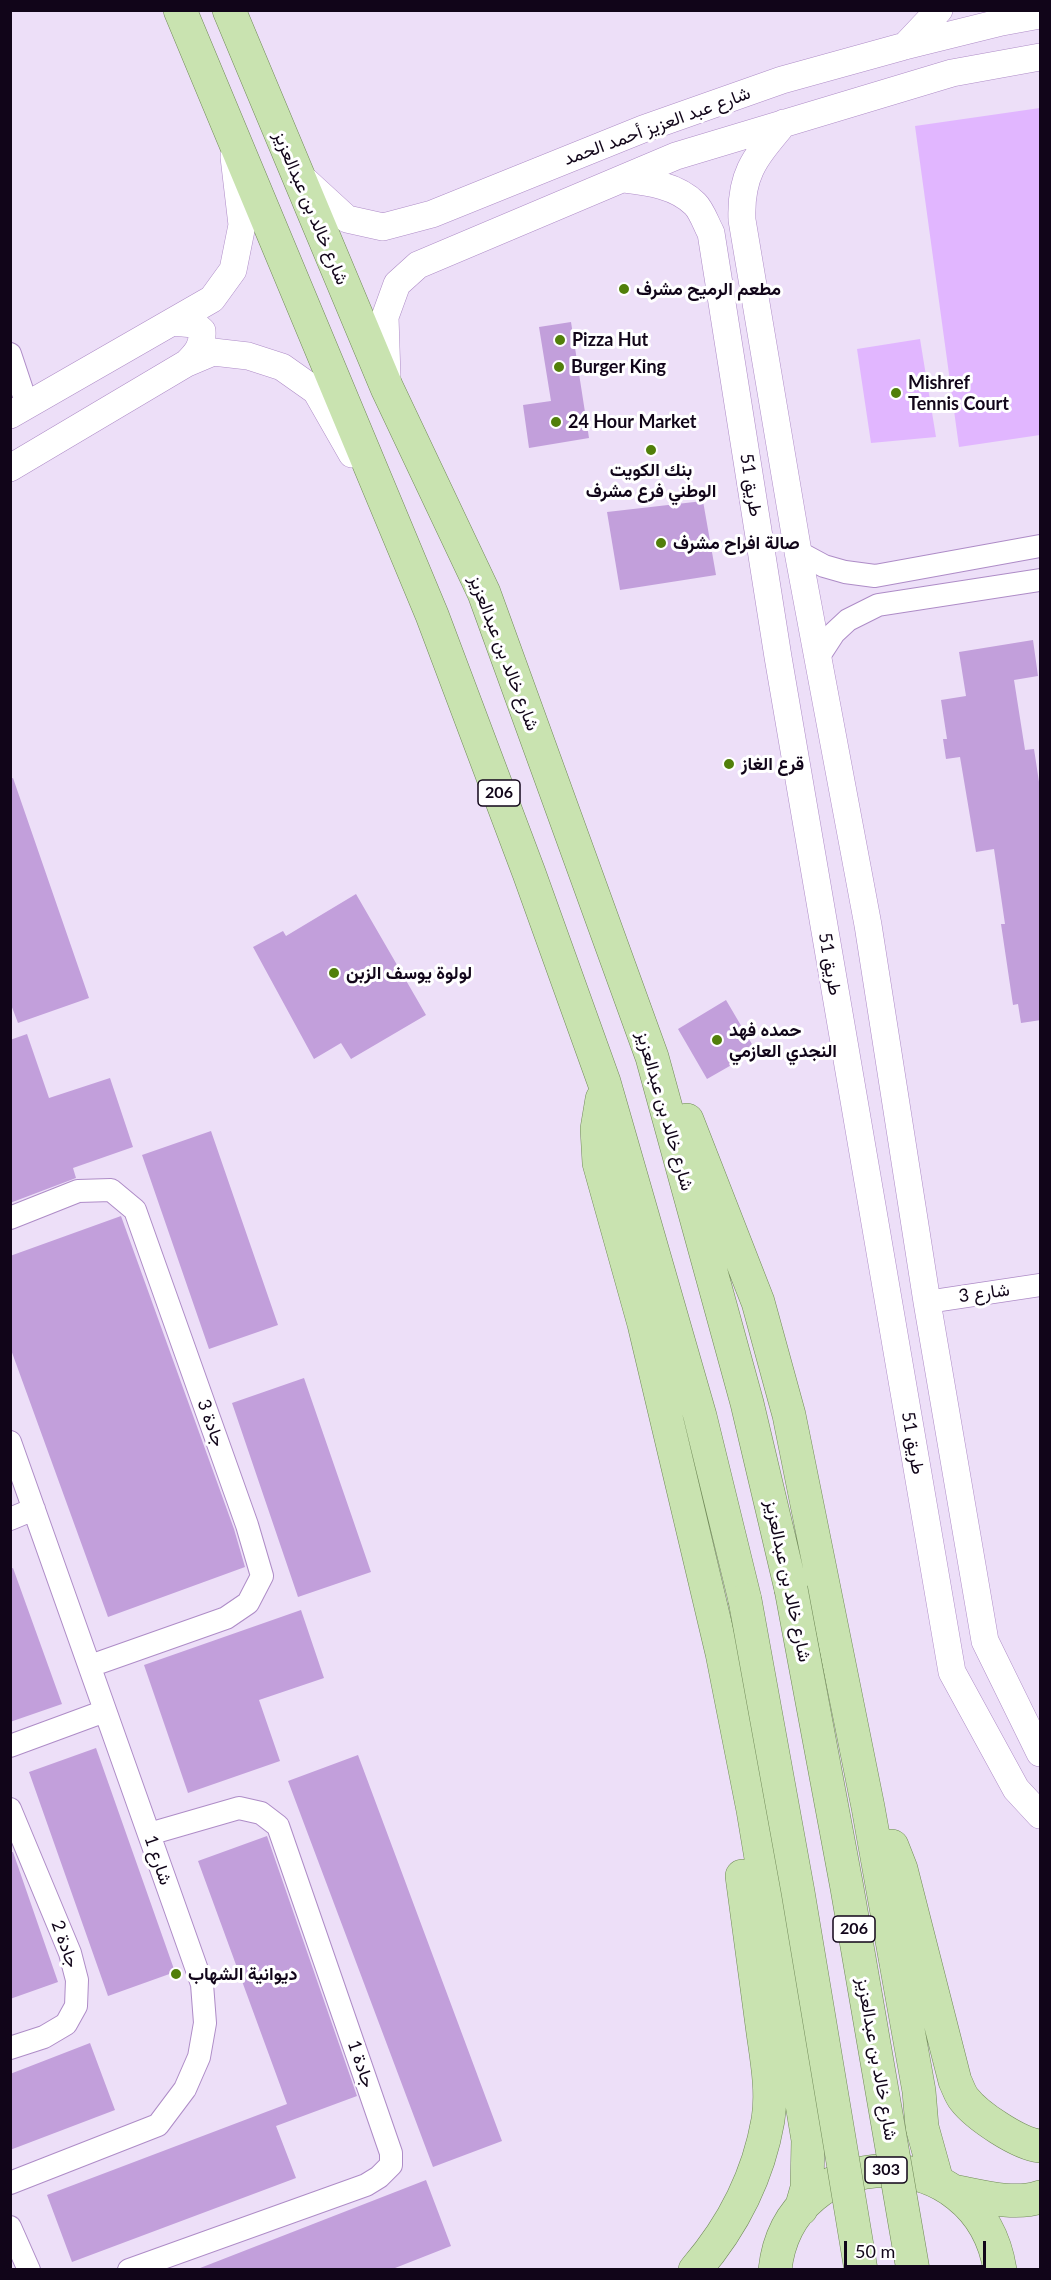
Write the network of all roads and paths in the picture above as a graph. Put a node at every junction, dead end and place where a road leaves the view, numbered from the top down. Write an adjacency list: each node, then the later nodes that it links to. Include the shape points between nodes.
1 (180, 10): 8 (main road, 206)
2 (229, 10): 9 (main road, شارع خالد بن عبدالعزيز / 206)
3 (939, 10): 5 (street)
4 (1041, 15): 5 (street, شارع عبد العزيز أحمد الحمد)
5 (905, 46): 11 (street, شارع عبد العزيز أحمد الحمد, via 782,80)
6 (1041, 57): 7 (street, شارع عبد العزيز أحمد الحمد, via 952,73)
7 (784, 123): 10 (street, شارع عبد العزيز أحمد الحمد, via 676,156); 13 (street, طريق 51, via 755,158 745,181 741,205)
8 (230, 129): 15 (street, via 242,225 233,270 212,299); 21 (main road, 206)
9 (295, 172): 11 (street, شارع عبد العزيز أحمد الحمد, via 347,219 383,227 432,214); 18 (main road, شارع خالد بن عبدالعزيز / 206)
10 (623, 179): 12 (street, شارع عبد العزيز أحمد الحمد); 14 (street, طريق 51, via 652,182 678,192 696,205 711,233)
11 (459, 201): 12 (street, via 448,218 450,228 455,237)
12 (475, 242): 18 (street, شارع عبد العزيز أحمد الحمد, via 418,265 397,284 385,317)
13 (755, 304): 14 (street, via 738,307); 23 (street, طريق 51)
14 (724, 316): 29 (street, طريق 51)
15 (172, 322): 17 (street, via 194,324 202,331 199,351); 19 (street)
16 (10, 354): 19 (street)
17 (187, 363): 20 (street); 21 (street, via 213,352 248,357 282,367 316,391)
18 (387, 388): 32 (main road, شارع خالد بن عبدالعزيز / 206, via 484,592)
19 (19, 410)
20 (10, 468)
21 (404, 545): 33 (main road, 206)
22 (1041, 546): 24 (street)
23 (798, 552): 24 (street, via 824,566); 27 (street, طريق 51)
24 (875, 576): 26 (street)
25 (1041, 580): 26 (street)
26 (878, 605): 27 (street, via 848,620)
27 (819, 656): 28 (street, طريق 51)
28 (874, 967): 29 (street); 30 (street, طريق 51)
29 (832, 974): 31 (street, طريق 51)
30 (880, 1002): 31 (street); 36 (street, طريق 51)
31 (838, 1010): 41 (street, طريق 51)
32 (652, 1057): 46 (main road, via 688,1121 758,1302 789,1415); 63 (main road, شارع خالد بن عبدالعزيز / 206, bridge, via 747,1403 791,1589)
33 (604, 1082): 48 (main road, via 597,1129 599,1163 644,1324 722,1653); 62 (main road, 206, bridge, via 700,1416 745,1600)
34 (10, 1218): 42 (street, جادة 3, via 78,1191 111,1190 135,1210 262,1576 248,1603 226,1618)
35 (1041, 1285): 36 (street, شارع 3)
36 (927, 1302): 40 (street, طريق 51)
37 (10, 1442): 38 (street, شارع 1)
38 (34, 1509): 39 (street); 42 (street, شارع 1)
39 (10, 1519)
40 (966, 1527): 41 (street); 45 (street, طريق 51, via 985,1641)
41 (929, 1533): 49 (street, طريق 51, via 952,1672 1016,1789)
42 (90, 1666): 43 (street, شارع 1)
43 (105, 1711): 44 (street); 50 (street, شارع 1)
44 (10, 1746)
45 (1041, 1753)
46 (868, 1807): 52 (main road, via 887,1834 902,1869 963,2098 1000,2128 1022,2141); 54 (main road, via 919,2091 922,2127)
47 (10, 1809): 51 (street, جادة 2, via 70,1953 77,1980 76,2006 66,2024)
48 (753, 1810): 56 (main road, via 808,2140 807,2188); 60 (main road, via 741,1870 769,2083 768,2119 758,2165 737,2212)
49 (1041, 1815)
50 (149, 1834): 53 (street, شارع 1, via 202,1984 205,2023 199,2057 185,2089 158,2125); 59 (street, جادة 1, via 239,1808 261,1813 278,1826 391,2153 391,2165 366,2185)
51 (10, 2049)
52 (1041, 2146)
53 (10, 2183)
54 (945, 2186): 55 (main road, 303, via 998,2199); 56 (main road, 303, via 902,2170 864,2172 830,2185); 64 (main road, 303, via 968,2202 989,2232)
55 (1041, 2197)
56 (801, 2210): 61 (main road, 303, via 781,2242)
57 (10, 2227): 58 (street)
58 (29, 2270)
59 (129, 2270)
60 (695, 2270)
61 (775, 2270)
62 (861, 2270)
63 (913, 2270)
64 (1000, 2270)

